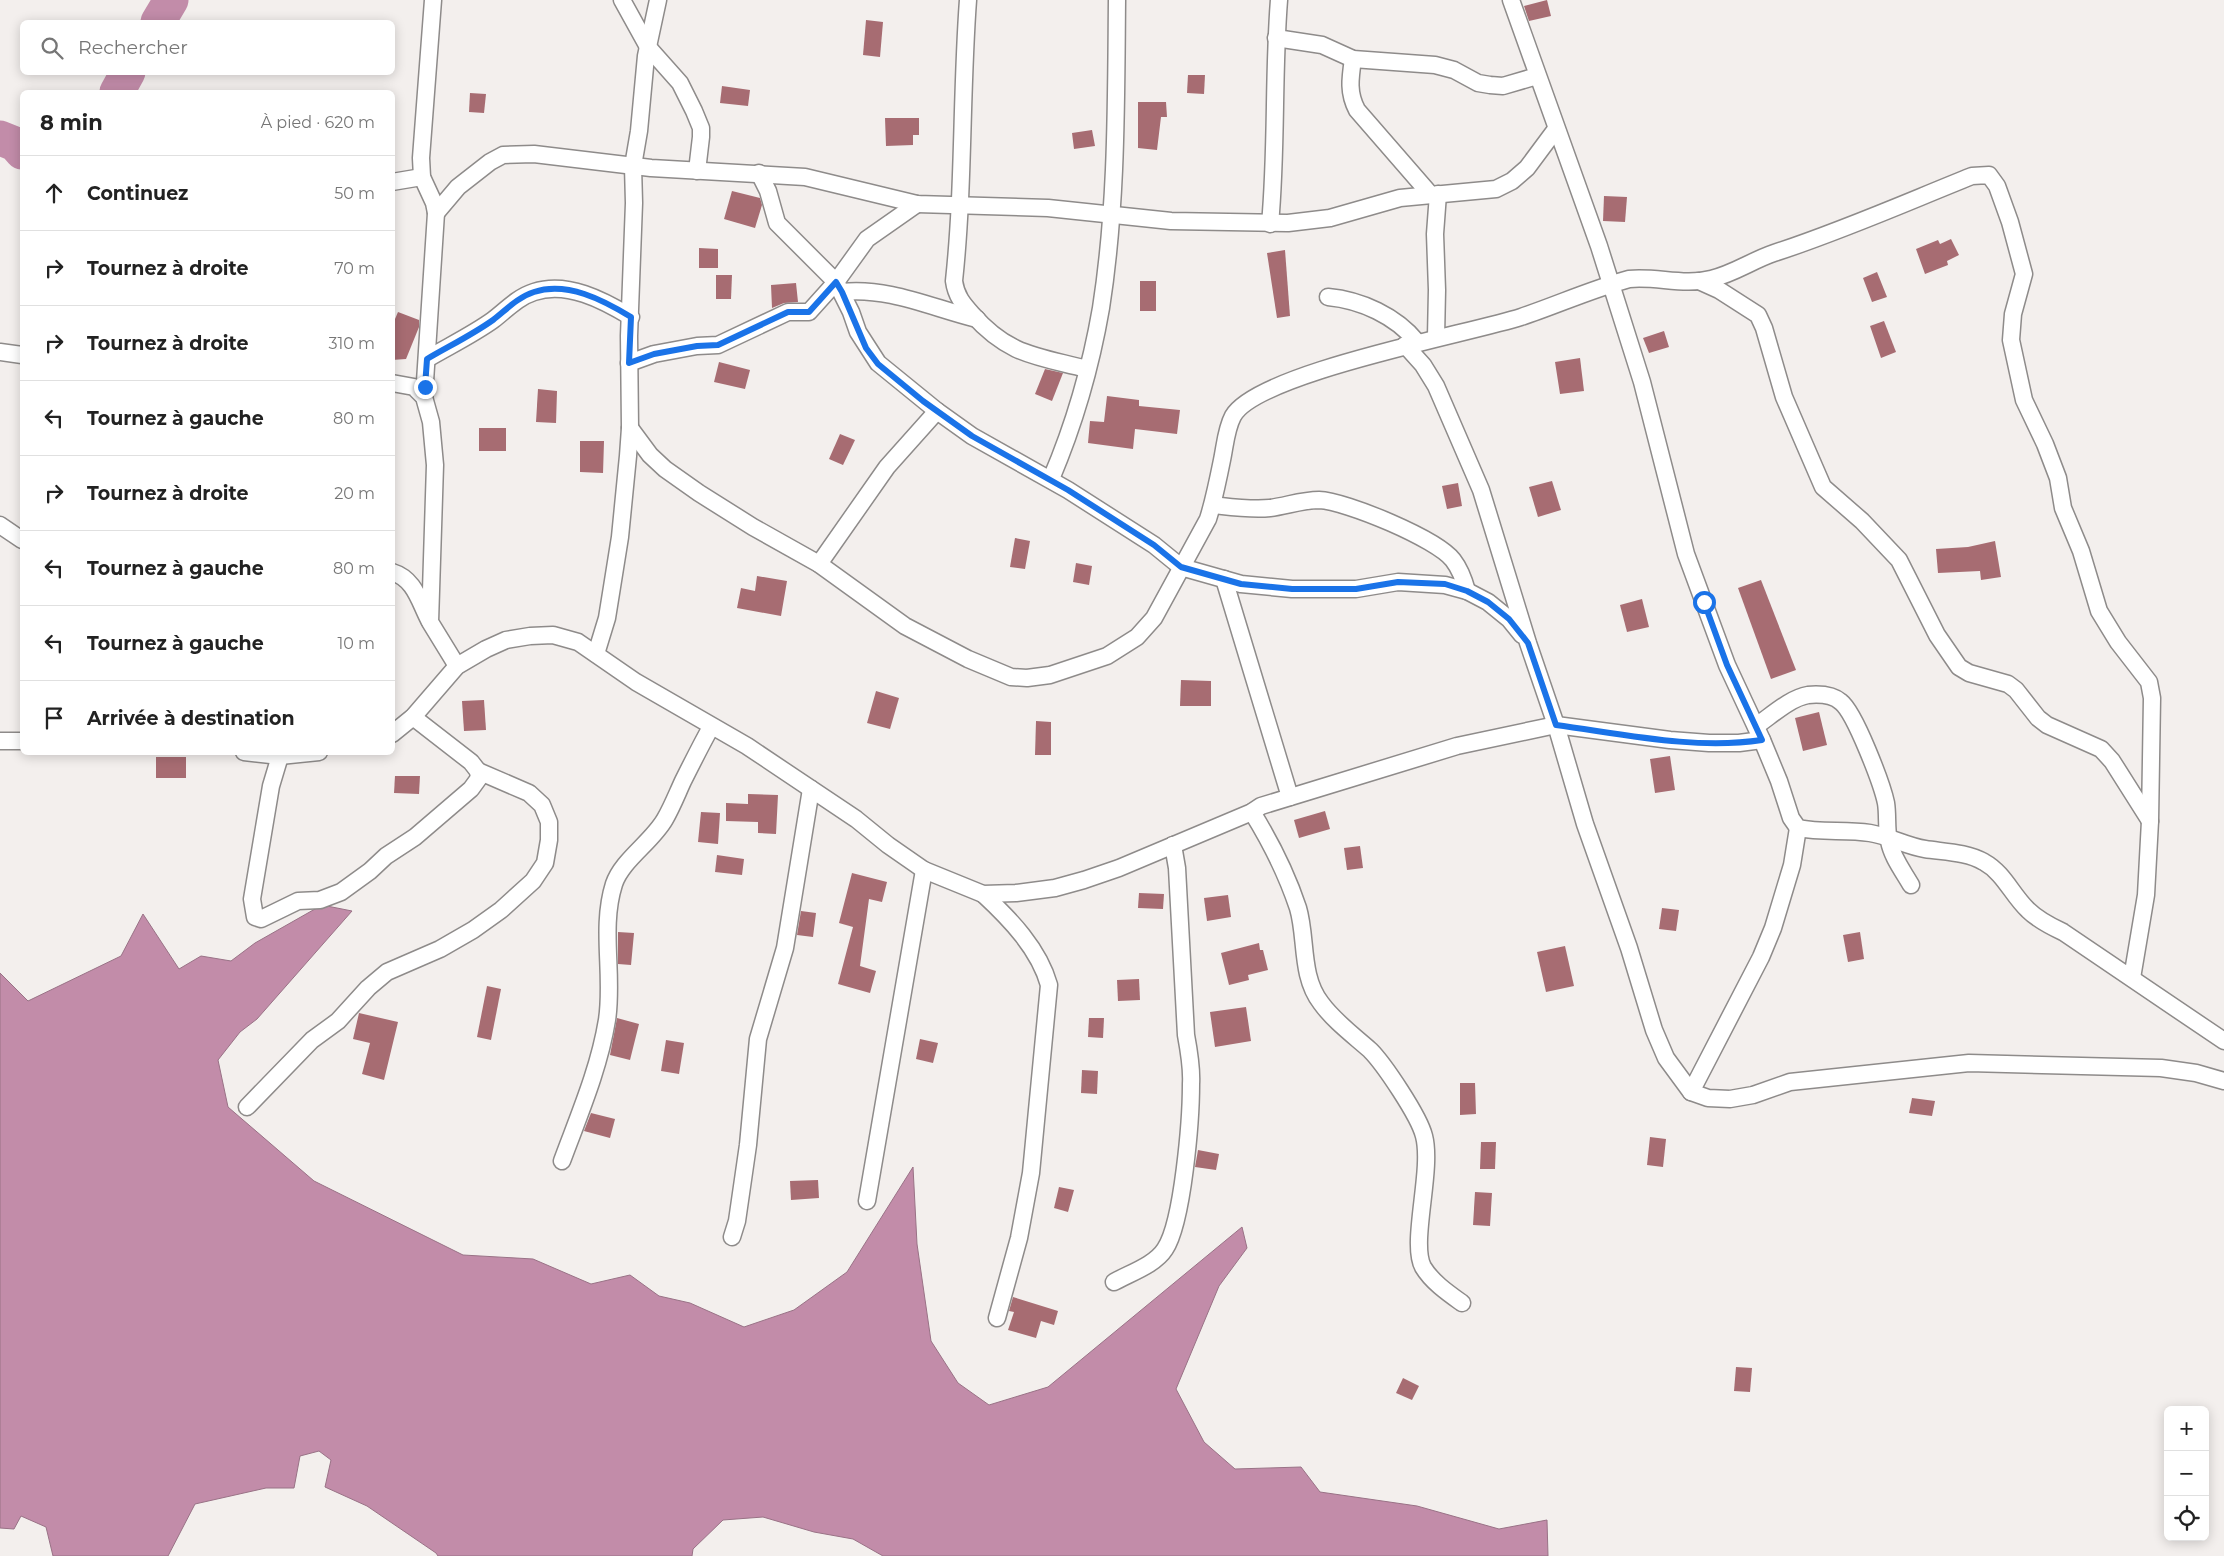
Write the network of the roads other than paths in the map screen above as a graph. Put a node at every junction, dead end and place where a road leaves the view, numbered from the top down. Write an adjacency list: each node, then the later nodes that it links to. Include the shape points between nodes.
1 (434, 0): 16 (street)
2 (622, 0): 9 (street)
3 (658, 0): 9 (street)
4 (968, 0): 20 (street)
5 (1117, 0): 22 (street)
6 (1278, 0): 8 (street)
7 (1511, 0): 11 (street)
8 (1276, 38): 10 (street, via 1322,45); 23 (street, via 1275,172)
9 (648, 46): 13 (street); 14 (street, via 680,83 701,128)
10 (1353, 60): 11 (street, via 1435,65 1490,86); 18 (street, via 1349,88 1357,110)
11 (1537, 76): 12 (street)
12 (1556, 129): 18 (street, via 1527,168 1512,181 1496,189); 25 (street)
13 (633, 166): 14 (street); 21 (street, via 534,154 503,155 473,174); 28 (street)
14 (697, 171): 15 (street)
15 (759, 173): 19 (street, via 805,177); 26 (street, via 777,223)
16 (422, 177): 17 (street); 21 (street)
17 (395, 182)
18 (1434, 194): 23 (street, via 1384,202 1330,218); 30 (street)
19 (917, 204): 20 (street); 26 (street, via 868,240)
20 (961, 204): 22 (street); 29 (street, via 955,287)
21 (436, 213): 34 (street)
22 (1111, 215): 23 (street); 36 (street, via 1101,306)
23 (1270, 224)
24 (1699, 281): 25 (street, via 1643,277); 68 (street, via 1758,315 1784,397 1823,487 1899,560 1937,635 1959,667 2008,684 2047,725 2101,749); 68 (street, via 1713,279 1774,253 1827,236 1972,176 1989,175 1994,179 2024,274 2013,314 2011,340 2024,400 2058,478 2063,508 2081,551 2099,611 2149,682 2152,698)
25 (1610, 284): 30 (street, via 1521,317 1460,334); 58 (street, via 1642,382 1686,554 1727,665)
26 (839, 287): 29 (street, via 902,297); 35 (street, via 809,312 788,312 718,345 654,354); 39 (street, via 858,332 878,364)
27 (1328, 297): 31 (street, via 1344,298 1375,310 1407,330)
28 (631, 317): 34 (street, via 605,301 572,290 552,288 520,299 467,338); 35 (street)
29 (976, 320): 36 (street, via 1000,341 1019,351 1035,358)
30 (1436, 337): 31 (street)
31 (1411, 343): 42 (street, via 1291,381 1256,396 1233,415); 51 (street, via 1436,386 1481,490)
32 (0, 352): 33 (street)
33 (20, 355)
34 (427, 359): 38 (street)
35 (629, 363): 40 (street)
36 (1087, 369): 41 (street, via 1073,422)
37 (395, 384): 38 (street, via 414,387)
38 (424, 398): 50 (street, via 431,422 435,465)
39 (937, 412): 41 (street, via 979,440); 45 (street, via 887,468)
40 (630, 428): 45 (street, via 650,455 672,474 753,527); 52 (street, via 620,537 607,618)
41 (1051, 479): 46 (street, via 1154,545)
42 (1213, 505): 46 (street, via 1198,540); 49 (street, via 1268,508 1320,500 1347,506 1435,545 1453,559)
43 (0, 525): 44 (street)
44 (20, 539)
45 (819, 564): 46 (street, via 920,634 1011,677 1027,678 1050,675 1108,656 1137,637 1154,618)
46 (1181, 567): 48 (street)
47 (395, 574): 50 (street, via 408,580)
48 (1224, 579): 49 (street, via 1292,589 1356,589 1398,582 1445,584); 66 (street)
49 (1467, 591): 51 (street, via 1509,619)
50 (430, 622): 53 (street)
51 (1528, 643): 55 (street)
52 (596, 654): 53 (street, via 578,642 553,635 530,636 506,640); 56 (street)
53 (457, 666): 54 (street)
54 (413, 717): 57 (street); 64 (street)
55 (1556, 725): 58 (street, via 1699,742 1740,743); 66 (street, via 1458,746); 78 (street, via 1585,824 1654,1030 1666,1058)
56 (711, 727): 65 (street); 80 (street, via 665,820 647,844 626,863 614,883 608,910 610,978 607,1020 588,1094)
57 (395, 732)
58 (1759, 733): 69 (street, via 1791,818); 70 (street, via 1797,699 1826,695 1841,701 1850,713 1886,801)
59 (0, 741): 60 (street)
60 (20, 741)
61 (271, 755): 63 (street)
62 (290, 755): 63 (street)
63 (280, 756): 64 (street, via 271,786 252,899 255,918 260,919 289,904 320,900 349,887 462,798 479,778)
64 (478, 771): 79 (street, via 529,793 542,805 549,822 549,840 545,863 537,875 512,900 473,930 440,949 387,972 338,1020 312,1040)
65 (811, 789): 72 (street); 82 (street, via 785,948 758,1040 748,1145)
66 (1290, 797): 67 (street)
67 (1252, 812): 71 (street); 84 (street, via 1265,833 1298,909 1307,969 1320,1002 1382,1062 1424,1134 1427,1154 1419,1244 1422,1265 1430,1277)
68 (2150, 821): 75 (street, via 2146,895)
69 (1798, 828): 70 (street, via 1831,832 1852,830); 78 (street, via 1792,865 1773,928)
70 (1888, 840): 73 (street); 75 (street, via 1984,861 2041,922 2064,932)
71 (1173, 845): 74 (street, via 1118,868 1055,888 1016,894); 83 (street, via 1191,1084 1182,1188 1172,1235 1165,1250)
72 (924, 870): 74 (street); 81 (street)
73 (1911, 885)
74 (983, 894): 85 (street, via 1023,937 1044,968 1049,985 1031,1173 1019,1238)
75 (2132, 978): 76 (street)
76 (2224, 1041)
77 (2224, 1081): 78 (street, via 2161,1068 1969,1063 1790,1082 1730,1099 1708,1098)
78 (1691, 1092)
79 (247, 1107)
80 (562, 1161)
81 (867, 1201)
82 (732, 1236)
83 (1114, 1282)
84 (1462, 1303)
85 (997, 1318)

